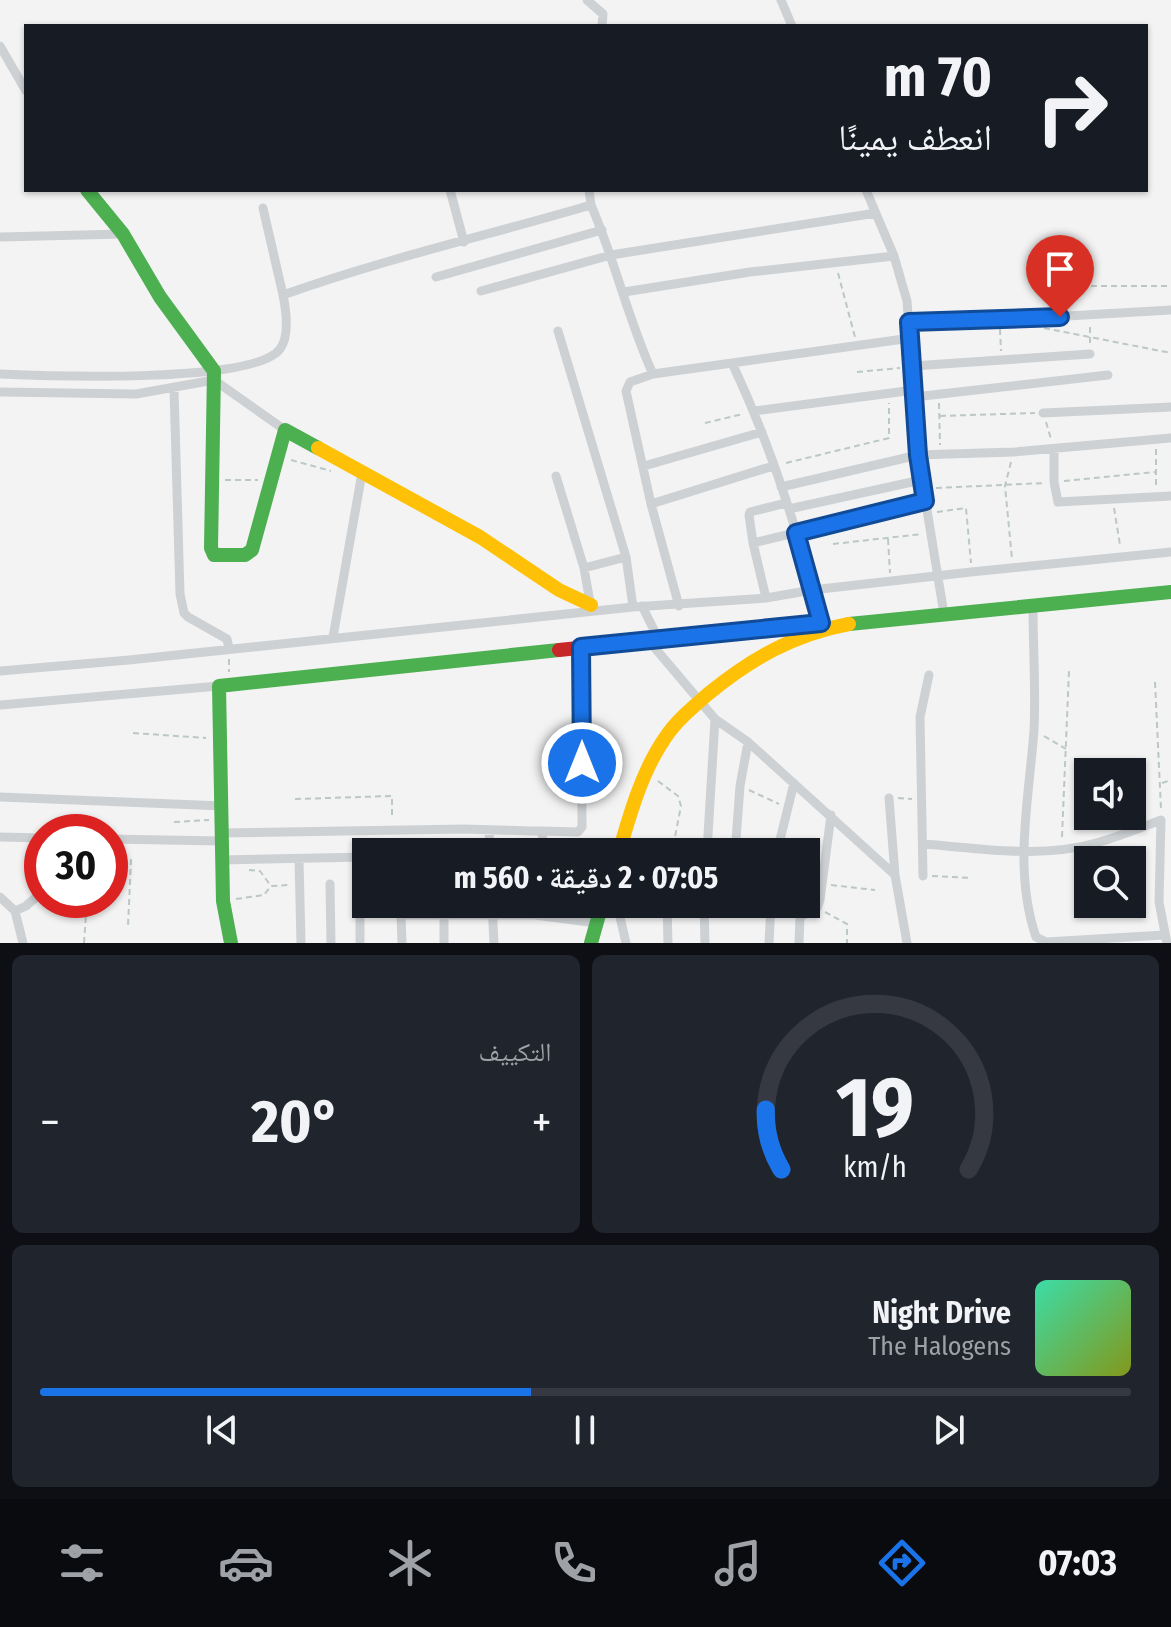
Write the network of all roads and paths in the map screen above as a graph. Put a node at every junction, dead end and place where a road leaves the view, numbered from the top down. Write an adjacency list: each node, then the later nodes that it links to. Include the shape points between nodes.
1 (587, 0): 3 (street, via 603,14)
2 (781, 0): 4 (street)
3 (602, 24)
4 (791, 24)
5 (0, 46): 6 (street)
6 (24, 88)
7 (89, 192): 15 (street)
8 (451, 192): 17 (street)
9 (589, 192): 11 (street)
10 (867, 192): 13 (street)
11 (591, 205): 14 (street); 17 (street)
12 (263, 208): 26 (street)
13 (876, 213): 18 (street); 19 (street)
14 (602, 230): 18 (street); 21 (street)
15 (123, 234): 16 (street); 42 (street)
16 (0, 237)
17 (464, 242): 26 (street, via 342,273)
18 (611, 255): 24 (street); 25 (street)
19 (894, 256): 20 (street); 30 (street)
20 (835, 265): 25 (street); 33 (path)
21 (436, 277)
22 (1061, 286): 23 (path)
23 (1171, 286)
24 (481, 291)
25 (624, 292): 41 (street)
26 (283, 295): 42 (street, via 286,336 281,348 260,363)
27 (1171, 310): 28 (street)
28 (1091, 316): 29 (street); 34 (path, via 1090,336)
29 (1000, 320): 30 (street); 36 (path)
30 (909, 322): 32 (street)
31 (558, 331): 86 (street)
32 (911, 338): 33 (street); 38 (street)
33 (857, 344): 37 (street)
34 (1171, 353)
35 (1090, 354): 36 (street)
36 (1002, 360): 38 (street)
37 (732, 363): 41 (street); 49 (street)
38 (913, 366): 39 (path); 46 (street)
39 (857, 372)
40 (0, 374): 42 (street)
41 (653, 374): 62 (street, via 630,382 626,391)
42 (214, 375): 44 (street); 52 (street); 67 (street)
43 (1108, 375): 46 (street)
44 (174, 389): 45 (street, via 136,394); 105 (street, via 183,610 227,639)
45 (0, 392)
46 (914, 393): 47 (street); 59 (street)
47 (888, 394): 49 (street); 63 (path, via 889,438)
48 (1171, 407): 50 (street)
49 (754, 411): 51 (path); 53 (street)
50 (1043, 413): 56 (path); 58 (path, via 940,416)
51 (705, 423)
52 (285, 430): 60 (street); 61 (street)
53 (762, 432): 62 (street); 63 (street)
54 (1171, 438): 55 (street)
55 (1156, 440): 56 (street); 64 (path)
56 (1054, 449): 57 (street); 69 (street)
57 (1014, 452): 58 (street); 71 (path)
58 (940, 454): 59 (street)
59 (918, 455): 70 (street); 72 (street)
60 (279, 456): 61 (path, via 329,472); 68 (street)
61 (340, 460): 65 (street)
62 (644, 466): 77 (street)
63 (773, 466): 72 (street); 77 (street)
64 (1155, 472): 69 (path); 74 (path)
65 (362, 473): 98 (street, via 471,532); 102 (street)
66 (556, 476): 88 (street)
67 (214, 480): 68 (path); 68 (street, via 211,548 219,557 252,550)
68 (272, 480)
69 (1054, 482): 71 (path); 76 (street, via 1055,498 1062,503)
70 (922, 484): 71 (path); 75 (street); 78 (street)
71 (1005, 486): 89 (path)
72 (781, 487): 78 (street)
73 (1171, 496): 74 (street)
74 (1157, 499): 76 (street)
75 (925, 501): 79 (street); 80 (street)
76 (1113, 501): 87 (path)
77 (651, 504): 97 (street)
78 (788, 506): 80 (street); 83 (street, via 750,512)
79 (928, 514): 81 (street); 90 (path, via 966,508)
80 (796, 533): 83 (street); 93 (street)
81 (932, 533): 82 (path); 91 (street)
82 (888, 538): 84 (path); 92 (path)
83 (753, 543): 95 (street)
84 (833, 544)
85 (1171, 552): 87 (street)
86 (626, 557): 88 (street); 96 (street)
87 (1121, 558): 89 (street)
88 (584, 568): 98 (street)
89 (1013, 568): 90 (street)
90 (971, 572): 91 (street)
91 (938, 576): 92 (street); 100 (street)
92 (890, 581): 93 (street)
93 (812, 590): 95 (street); 101 (street)
94 (1171, 592): 99 (street)
95 (766, 598): 97 (street)
96 (638, 606): 97 (street); 98 (street); 103 (street)
97 (679, 606)
98 (591, 607): 102 (street)
99 (1033, 608): 100 (street); 114 (street)
100 (944, 614): 101 (street)
101 (821, 627): 103 (street); 111 (street, via 773,648)
102 (333, 637): 105 (street)
103 (654, 640): 104 (street); 111 (street)
104 (581, 647): 110 (street); 135 (street, via 582,827 578,832)
105 (229, 649): 106 (street); 110 (path)
106 (0, 671)
107 (1069, 671): 118 (path)
108 (929, 675): 127 (street, via 920,717)
109 (1155, 682): 122 (path)
110 (224, 686): 112 (street); 116 (street)
111 (702, 700): 113 (street); 119 (street, via 664,739)
112 (0, 705)
113 (715, 719): 117 (street); 144 (street)
114 (1034, 731): 118 (path); 149 (street)
115 (133, 733): 116 (path)
116 (219, 739): 132 (street)
117 (748, 742): 121 (street); 123 (street)
118 (1067, 750): 148 (path)
119 (648, 774): 142 (street); 143 (path, via 678,796)
120 (1171, 780): 122 (path)
121 (794, 783): 128 (street); 129 (street)
122 (1161, 783): 130 (path)
123 (740, 786): 128 (path); 145 (street)
124 (0, 797): 132 (street)
125 (889, 798): 127 (path); 155 (street)
126 (295, 799): 134 (path, via 392,796)
127 (922, 801): 147 (street)
128 (788, 807): 146 (street)
129 (831, 815): 155 (street); 158 (street)
130 (1161, 820): 148 (street, via 1094,844); 181 (street, via 1159,902)
131 (174, 822): 132 (path)
132 (222, 825): 134 (street); 137 (street); 153 (street)
133 (489, 830): 134 (street); 135 (street); 140 (street)
134 (392, 831): 139 (path)
135 (541, 831): 141 (street)
136 (0, 837): 138 (street)
137 (128, 837)
138 (24, 838)
139 (390, 838)
140 (489, 838)
141 (543, 838)
142 (624, 838)
143 (675, 838)
144 (708, 838)
145 (736, 838)
146 (781, 838)
147 (923, 844): 149 (street); 156 (street)
148 (1061, 848): 149 (street)
149 (1023, 852): 182 (street, via 1033,927 1040,941)
150 (352, 857): 151 (street)
151 (299, 859): 153 (street); 159 (street)
152 (128, 860): 180 (path)
153 (222, 860): 163 (street)
154 (248, 870): 160 (path, via 260,871)
155 (895, 875): 199 (street)
156 (923, 876)
157 (330, 884): 187 (street)
158 (820, 884): 161 (path)
159 (299, 885): 160 (path); 186 (street)
160 (271, 886): 163 (path, via 264,895)
161 (875, 890)
162 (0, 897): 166 (street)
163 (223, 901): 185 (street)
164 (24, 906): 166 (street)
165 (820, 910): 198 (path, via 847,924)
166 (15, 911): 183 (street)
167 (86, 918): 184 (path)
168 (361, 918): 188 (street)
169 (401, 918): 189 (street)
170 (444, 918): 190 (street)
171 (493, 918): 191 (street)
172 (568, 918): 179 (street)
173 (598, 918): 179 (street)
174 (620, 918): 193 (street)
175 (667, 918): 194 (street)
176 (704, 918): 195 (street)
177 (770, 918): 196 (street)
178 (800, 918): 197 (street)
179 (597, 923): 192 (street)
180 (128, 926)
181 (1166, 939): 182 (street)
182 (1133, 940)
183 (23, 943)
184 (84, 943)
185 (231, 943)
186 (301, 943)
187 (331, 943)
188 (360, 943)
189 (402, 943)
190 (444, 943)
191 (494, 943)
192 (591, 943)
193 (626, 943)
194 (668, 943)
195 (705, 943)
196 (769, 943)
197 (799, 943)
198 (847, 943)
199 (907, 943)

